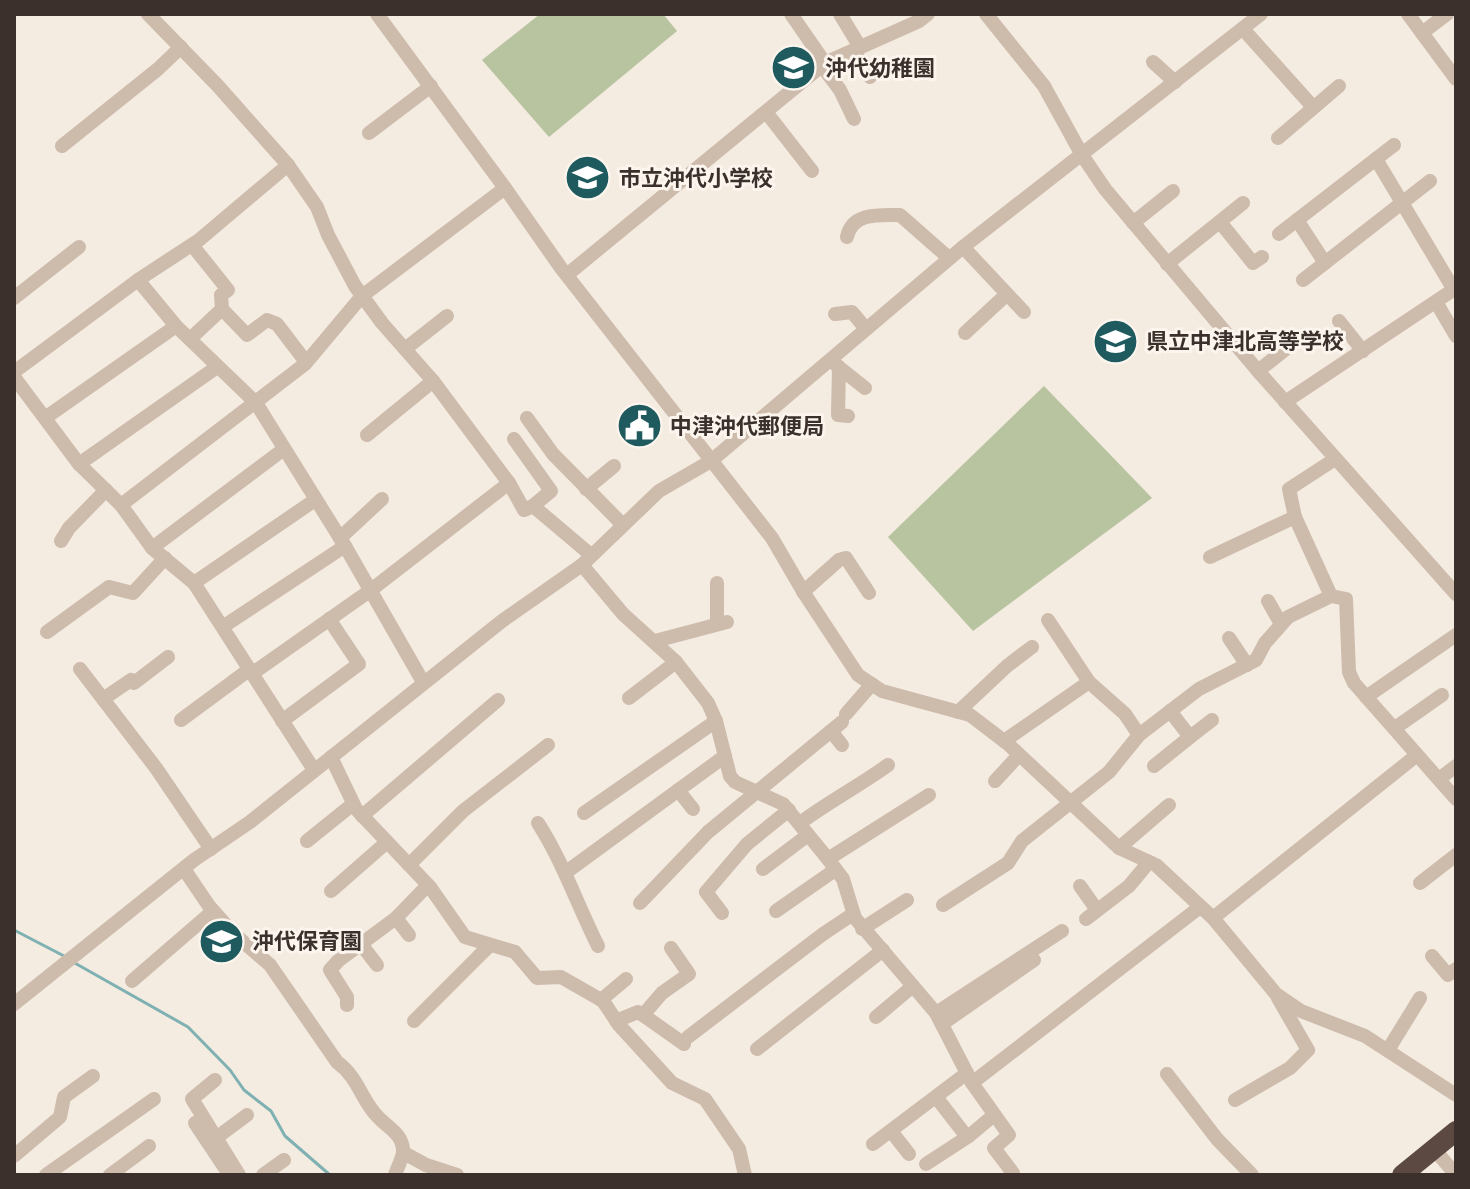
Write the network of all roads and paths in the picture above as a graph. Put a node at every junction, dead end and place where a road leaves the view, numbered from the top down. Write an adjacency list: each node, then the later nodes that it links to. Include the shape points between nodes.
1 (148, 14): 11 (street)
2 (377, 14): 18 (street)
3 (791, 14): 14 (street)
4 (840, 14): 12 (street)
5 (928, 14): 12 (street)
6 (986, 14): 27 (street, via 1044,86)
7 (1408, 14): 10 (street)
8 (1447, 14): 10 (street)
9 (1250, 20): 17 (street); 20 (street)
10 (1422, 33): 16 (street)
11 (181, 47): 26 (street); 29 (street)
12 (857, 49): 14 (street); 15 (street)
13 (1153, 62): 17 (street)
14 (823, 64): 21 (street); 22 (street)
15 (870, 77)
16 (1456, 79)
17 (1175, 82): 27 (street)
18 (431, 86): 23 (street); 32 (street)
19 (1339, 86): 20 (street)
20 (1313, 107): 24 (street)
21 (766, 112): 30 (street); 48 (street)
22 (854, 119)
23 (369, 133)
24 (1278, 138)
25 (1394, 145): 28 (street)
26 (62, 146)
27 (1082, 155): 38 (street); 43 (street)
28 (1376, 159): 35 (street); 36 (street)
29 (288, 165): 41 (street); 53 (street, via 317,207)
30 (812, 171)
31 (1430, 181): 35 (street)
32 (505, 188): 48 (street); 53 (street)
33 (1173, 191): 38 (street)
34 (1243, 203): 37 (street)
35 (1402, 203): 46 (street); 51 (street)
36 (1297, 220): 39 (street); 46 (street)
37 (1220, 222): 44 (street, via 1253,263); 47 (street)
38 (1133, 223): 47 (street)
39 (1279, 234)
40 (847, 237): 45 (street, via 848,229 865,215 900,215)
41 (192, 245): 49 (street); 56 (street, via 228,290 221,295)
42 (79, 247): 54 (street)
43 (963, 247): 45 (street); 52 (street)
44 (1262, 257)
45 (949, 258): 62 (street)
46 (1325, 263): 50 (street)
47 (1167, 264): 72 (street)
48 (564, 271): 85 (street)
49 (138, 280): 61 (street); 73 (street)
50 (1303, 280)
51 (1455, 289): 55 (street)
52 (1007, 294): 57 (street); 63 (street)
53 (362, 296): 67 (street); 69 (street)
54 (14, 298)
55 (1436, 302): 65 (street); 68 (street)
56 (222, 309): 66 (street); 69 (street, via 247,335 267,320 277,324)
57 (1024, 312)
58 (835, 314): 62 (street, via 852,312)
59 (447, 316): 67 (street)
60 (1339, 321): 68 (street)
61 (176, 326): 66 (street); 79 (street)
62 (866, 329): 70 (street)
63 (965, 333)
64 (1302, 336): 72 (street)
65 (1456, 336)
66 (190, 339): 71 (street)
67 (405, 349): 74 (street)
68 (1363, 351): 76 (street)
69 (306, 362): 77 (street)
70 (834, 364): 75 (street); 78 (street, via 838,415); 85 (street)
71 (217, 367): 77 (street); 86 (street)
72 (1258, 371): 76 (street)
73 (14, 374): 79 (street)
74 (433, 381): 81 (street); 88 (street)
75 (865, 388)
76 (1285, 402): 84 (street)
77 (256, 403): 83 (street); 93 (street)
78 (848, 416)
79 (45, 418): 86 (street)
80 (527, 418): 89 (street)
81 (367, 435)
82 (514, 439): 94 (street, via 551,491)
83 (284, 449): 92 (street); 99 (street)
84 (1335, 459): 95 (street, via 1289,489); 108 (street)
85 (711, 461): 96 (street, via 659,491); 106 (street, via 772,538)
86 (79, 464): 90 (street)
87 (614, 466): 89 (street)
88 (509, 483): 94 (street, via 524,510); 105 (street)
89 (586, 489): 96 (street)
90 (106, 490): 93 (street); 97 (street)
91 (382, 499): 98 (street)
92 (315, 500): 98 (street); 103 (street)
93 (121, 505): 99 (street)
94 (533, 506): 102 (street)
95 (1295, 517): 100 (street); 109 (street)
96 (623, 525): 102 (street)
97 (61, 541)
98 (343, 542): 105 (street); 114 (street)
99 (152, 548): 101 (street)
100 (1210, 557)
101 (165, 558): 103 (street); 115 (street, via 133,593 109,587)
102 (587, 560): 118 (street, via 623,614); 125 (street)
103 (194, 583): 114 (street)
104 (717, 583): 118 (street, via 722,623)
105 (371, 590): 111 (street); 125 (street)
106 (803, 592): 107 (street, via 846,558); 127 (street, via 858,675)
107 (869, 593)
108 (1456, 594)
109 (1331, 596): 113 (street); 129 (street, via 1346,599 1349,672)
110 (1268, 601): 113 (street)
111 (329, 619): 124 (street); 137 (street, via 359,664)
112 (1048, 620): 126 (street)
113 (1281, 624): 122 (street)
114 (224, 626): 124 (street)
115 (47, 632)
116 (1456, 635): 129 (street)
117 (1229, 638): 122 (street)
118 (655, 641): 121 (street)
119 (1032, 647): 134 (street)
120 (168, 657): 131 (street)
121 (676, 662): 130 (street); 138 (street)
122 (1247, 665): 133 (street, via 1199,689)
123 (80, 669): 131 (street)
124 (251, 671): 135 (street); 137 (street)
125 (423, 682): 149 (street)
126 (1089, 682): 141 (street, via 1125,714); 143 (street)
127 (872, 684): 134 (street); 139 (street)
128 (1442, 695): 140 (street)
129 (1366, 697): 140 (street)
130 (629, 698)
131 (103, 699): 171 (street)
132 (498, 700): 163 (street)
133 (1170, 711): 141 (street); 142 (street)
134 (958, 712): 143 (street)
135 (181, 720)
136 (1212, 720): 142 (street)
137 (282, 721): 153 (street)
138 (716, 721): 148 (street); 165 (street)
139 (840, 723): 145 (street); 157 (street)
140 (1395, 728): 147 (street)
141 (1139, 735): 160 (street, via 1109,772)
142 (1190, 737): 151 (street)
143 (1004, 741): 146 (street)
144 (548, 745): 175 (street, via 463,811)
145 (842, 745)
146 (1019, 755): 155 (street); 160 (street)
147 (1417, 755): 154 (street); 192 (street)
148 (725, 756): 156 (street); 157 (street, via 735,782)
149 (331, 757): 153 (street); 163 (street)
150 (888, 765): 167 (street, via 834,798)
151 (1154, 766)
152 (1456, 766): 154 (street)
153 (314, 770): 171 (street)
154 (1439, 779): 159 (street)
155 (995, 781)
156 (678, 790): 162 (street); 178 (street)
157 (756, 791): 164 (street); 184 (street)
158 (929, 795): 174 (street)
159 (1456, 799)
160 (1069, 803): 170 (street); 185 (street, via 1022,841 1008,863)
161 (1169, 805): 170 (street)
162 (693, 809)
163 (358, 810): 168 (street); 169 (street)
164 (789, 810): 167 (street); 189 (street, via 747,844 706,892)
165 (584, 813)
166 (544, 827): 178 (street)
167 (804, 829): 174 (street); 177 (street)
168 (307, 841)
169 (387, 842): 175 (street); 182 (street)
170 (1119, 848): 173 (street)
171 (211, 849): 176 (street)
172 (1456, 855): 179 (street)
173 (1149, 862): 181 (street, via 1129,886 1092,914); 186 (street)
174 (832, 864): 188 (street); 190 (street, via 843,879)
175 (409, 865): 180 (street)
176 (184, 869): 187 (street); 211 (street)
177 (763, 869)
178 (565, 873): 198 (street)
179 (1420, 883)
180 (428, 885): 191 (street); 197 (street, via 465,937)
181 (1080, 886)
182 (331, 891)
183 (907, 900): 193 (street)
184 (640, 903)
185 (943, 905)
186 (1200, 907): 192 (street); 222 (street)
187 (213, 911): 206 (street); 238 (street, via 270,965 377,1117 399,1137)
188 (776, 911)
189 (722, 913)
190 (853, 914): 193 (street); 213 (street, via 686,1041)
191 (396, 918): 195 (street); 196 (street)
192 (1213, 918): 208 (street)
193 (862, 929): 201 (street)
194 (1062, 931): 215 (street)
195 (409, 935)
196 (361, 944): 203 (street); 212 (street, via 330,970)
197 (490, 945): 210 (street, via 515,952 537,978 561,977); 216 (street, via 457,981 422,1000)
198 (598, 946)
199 (1053, 947): 215 (street)
200 (671, 948): 213 (street, via 689,974)
201 (883, 950): 207 (street); 218 (street)
202 (1432, 956): 204 (street, via 1448,975)
203 (377, 965)
204 (1456, 969)
205 (626, 979): 210 (street)
206 (132, 981)
207 (913, 986): 214 (street); 215 (street)
208 (1276, 994): 219 (street, via 1301,1011); 227 (street, via 1308,1050 1290,1068)
209 (1420, 998): 219 (street)
210 (601, 1000): 217 (street)
211 (14, 1004)
212 (347, 1005)
213 (643, 1015): 217 (street, via 638,1012)
214 (876, 1017)
215 (939, 1018): 222 (street)
216 (414, 1021)
217 (616, 1021): 249 (street, via 672,1083 705,1099 739,1149)
218 (757, 1049)
219 (1388, 1050): 224 (street)
220 (1167, 1074): 251 (street)
221 (93, 1076): 240 (street, via 64,1097 60,1117)
222 (970, 1078): 225 (street); 229 (street)
223 (215, 1080): 234 (street, via 192,1099)
224 (1456, 1095)
225 (936, 1097): 231 (street); 233 (street)
226 (154, 1099): 244 (street)
227 (1235, 1100)
228 (247, 1115): 234 (street)
229 (994, 1115): 233 (street); 250 (street, via 1009,1135 994,1148)
230 (195, 1123): 243 (street, via 225,1168)
231 (891, 1131): 235 (street); 239 (street)
232 (1456, 1131): 237 (highway)
233 (967, 1137): 242 (street)
234 (216, 1138): 243 (street)
235 (873, 1144)
236 (149, 1146): 245 (street)
237 (1435, 1150): 252 (highway); 253 (street)
238 (404, 1153): 247 (street); 248 (street)
239 (909, 1154)
240 (14, 1156)
241 (284, 1160): 246 (street)
242 (926, 1164)
243 (235, 1170)
244 (46, 1175)
245 (110, 1175)
246 (263, 1175)
247 (395, 1175)
248 (457, 1175)
249 (745, 1175)
250 (1011, 1175)
251 (1252, 1175)
252 (1402, 1175)
253 (1456, 1175)

